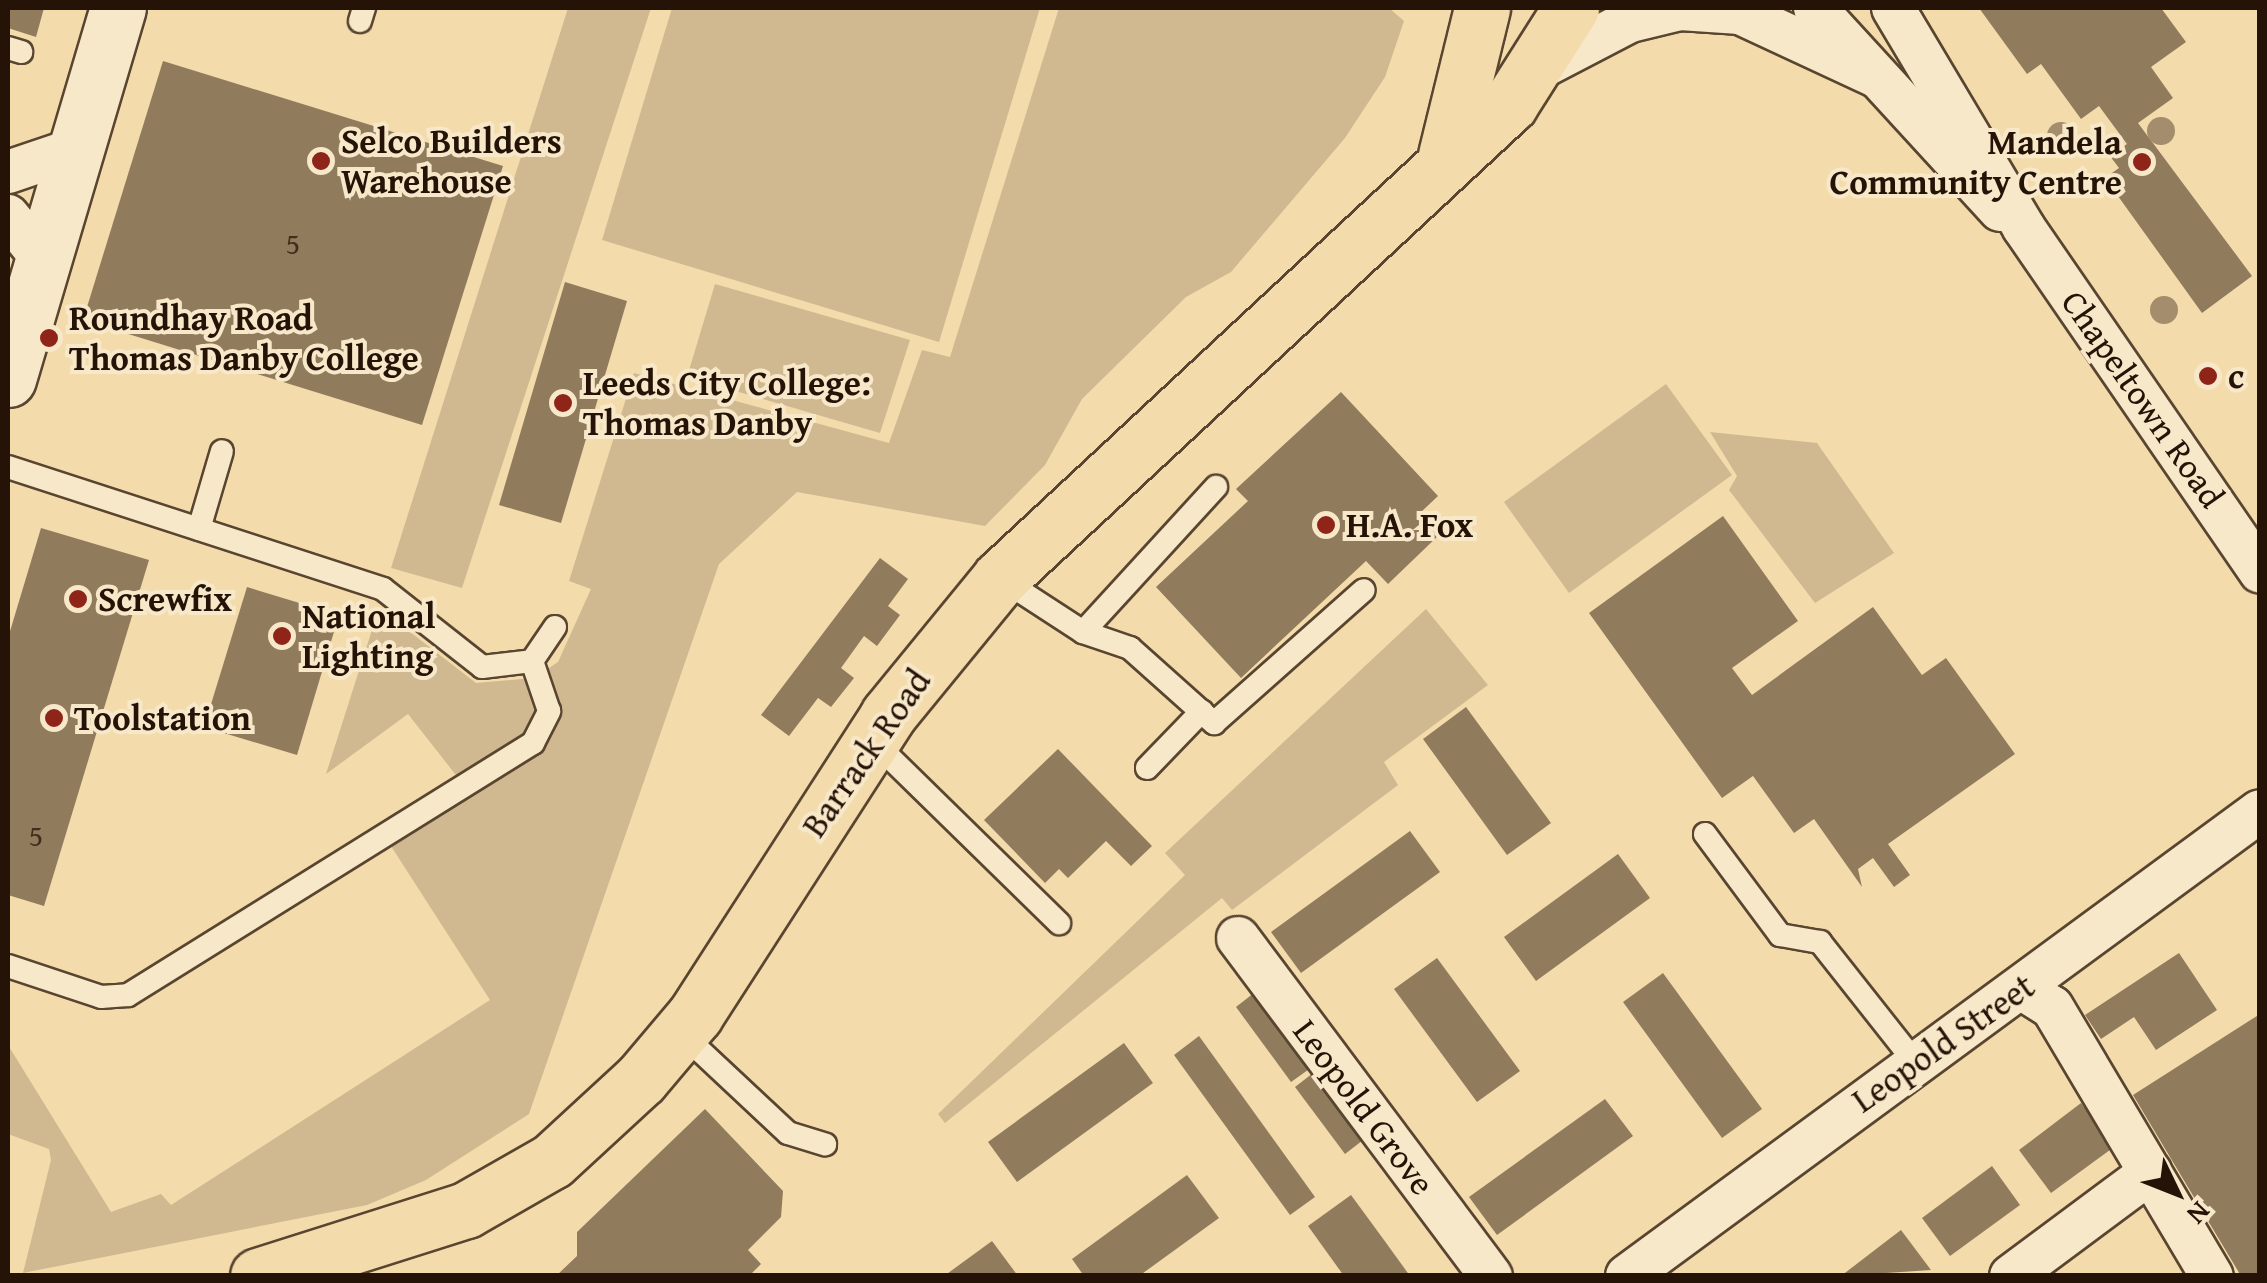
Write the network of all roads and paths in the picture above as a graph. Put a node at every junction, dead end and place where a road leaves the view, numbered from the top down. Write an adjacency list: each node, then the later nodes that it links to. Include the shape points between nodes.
1 (118, 8): 8 (street)
2 (1482, 8): 9 (main road)
3 (1572, 8): 6 (main road, Barrack Road)
4 (1815, 8): 7 (street, Chapeltown Road)
5 (1893, 8): 12 (street, Chapeltown Road)
6 (1538, 69): 7 (street, Chapeltown Road, via 1630,22 1680,9 1740,13); 9 (main road, Barrack Road)
7 (1876, 76): 12 (street, Chapeltown Road, via 1968,184)
8 (76, 149): 10 (street); 13 (street)
9 (1446, 155): 20 (main road, Barrack Road)
10 (8, 172)
11 (8, 216): 13 (street)
12 (2024, 228): 19 (street, Chapeltown Road)
13 (43, 259): 14 (street)
14 (8, 378)
15 (222, 452): 18 (lane)
16 (8, 467): 18 (lane)
17 (1216, 487): 23 (lane)
18 (200, 529): 24 (lane, via 383,589 482,667)
19 (2260, 572)
20 (1000, 578): 23 (lane); 26 (main road, Barrack Road)
21 (1364, 590): 25 (lane, via 1214,722)
22 (555, 628): 24 (lane)
23 (1083, 632): 25 (lane, via 1130,648)
24 (532, 661): 32 (lane, via 549,711 533,743 128,995 101,997)
25 (1202, 711): 27 (lane)
26 (872, 740): 30 (lane); 34 (main road, Barrack Road)
27 (1146, 768)
28 (2260, 812): 33 (street, Leopold Street)
29 (1705, 834): 35 (lane, via 1780,935 1820,942)
30 (1059, 922)
31 (1238, 938): 40 (street, Leopold Grove)
32 (8, 966)
33 (2021, 988): 35 (street, Leopold Street); 37 (street, via 2052,1007)
34 (680, 1032): 36 (lane, via 788,1132); 38 (main road, Barrack Road, via 552,1161)
35 (1914, 1061): 41 (street, Leopold Street)
36 (825, 1144)
37 (2151, 1172): 42 (street); 43 (street)
38 (353, 1263): 39 (main road, Barrack Road)
39 (258, 1276)
40 (1491, 1276)
41 (1626, 1276)
42 (2011, 1276)
43 (2212, 1276)

